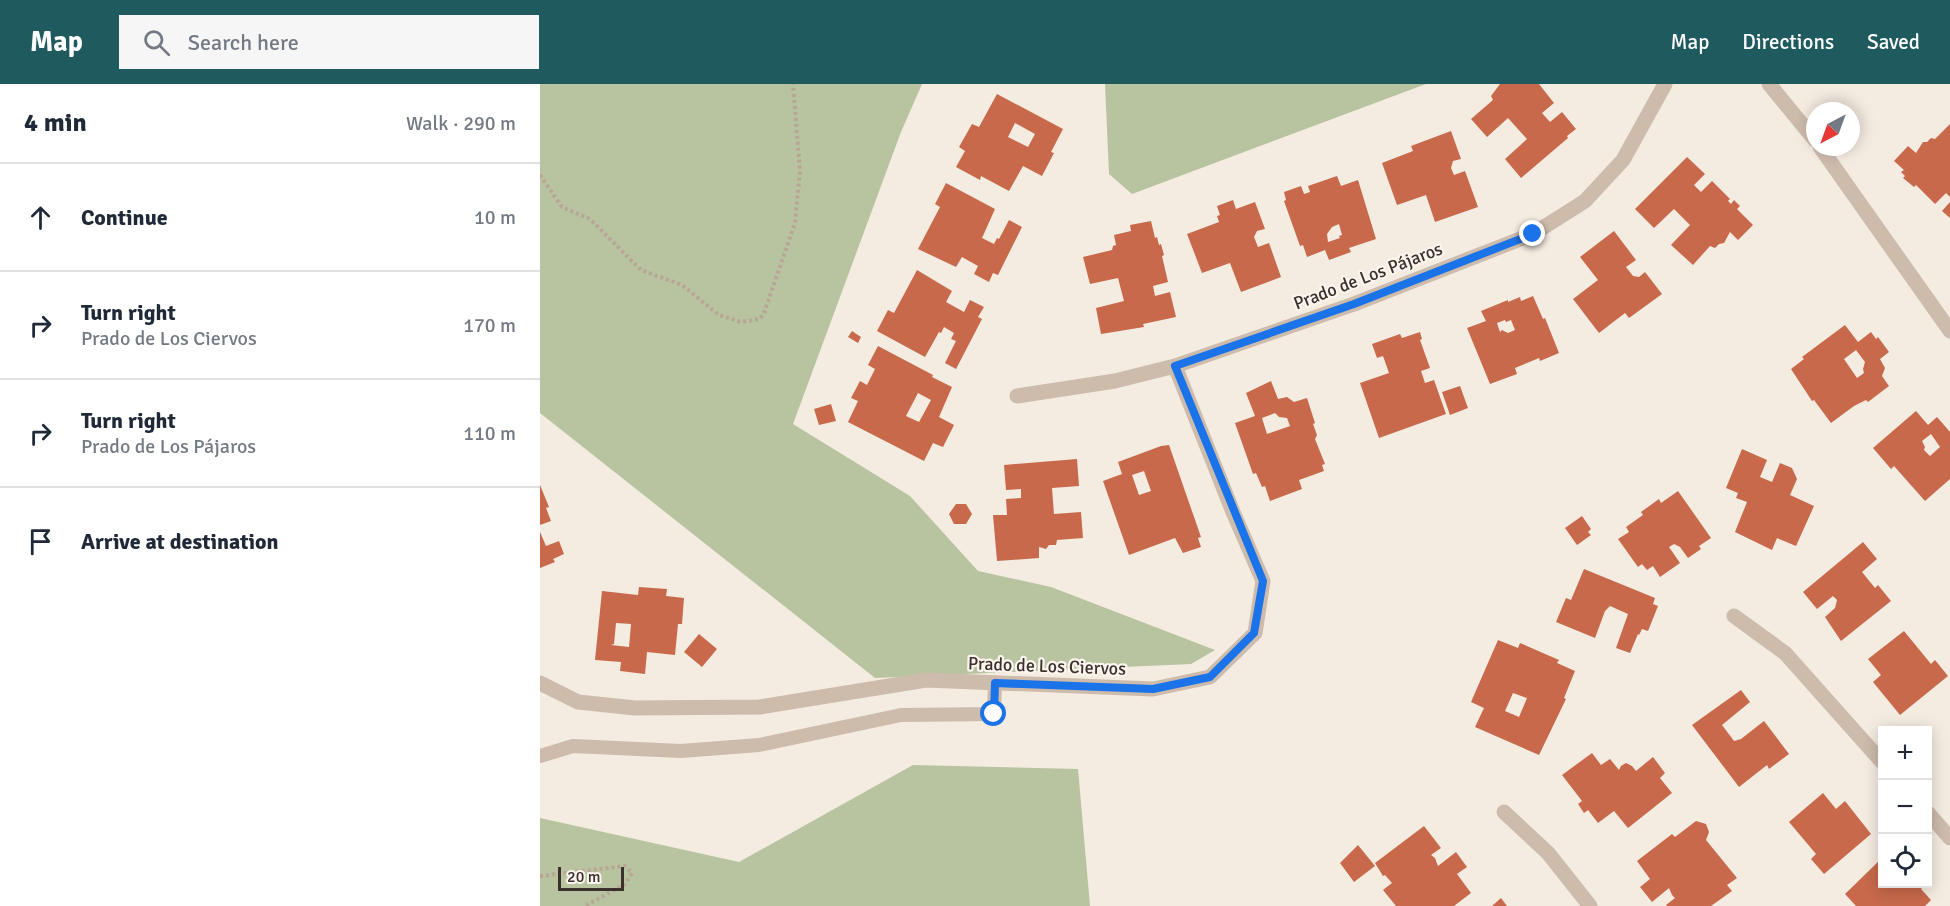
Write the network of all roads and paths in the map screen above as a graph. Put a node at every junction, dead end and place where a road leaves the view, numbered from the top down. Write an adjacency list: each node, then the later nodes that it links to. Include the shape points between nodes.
1 (793, 84): 6 (path, via 800,171 795,223 760,319 741,322 719,315 682,285 641,270 590,219 562,207)
2 (1665, 84): 8 (street, Prado de Los Pájaros, via 1623,160 1585,201 1533,234 1354,304)
3 (1769, 84): 4 (street)
4 (1806, 130)
5 (1827, 156): 7 (street)
6 (540, 175)
7 (1948, 321)
8 (1175, 366): 9 (street, Prado de Los Pájaros, via 1115,381); 12 (street, Prado de Los Ciervos, via 1263,581 1254,633 1210,677 1153,689)
9 (1017, 396)
10 (1734, 616): 14 (street, via 1785,653)
11 (540, 683): 12 (street, Prado de Los Ciervos, via 578,702 635,708 760,707 926,680)
12 (995, 683): 13 (lane, via 994,714 901,715 748,746 681,752 573,746)
13 (540, 756)
14 (1878, 758)
15 (1504, 812): 20 (street, via 1548,853)
16 (1932, 818): 17 (street)
17 (1950, 838)
18 (540, 876): 19 (path, via 625,866 632,873 625,884)
19 (585, 906)
20 (1590, 906)

